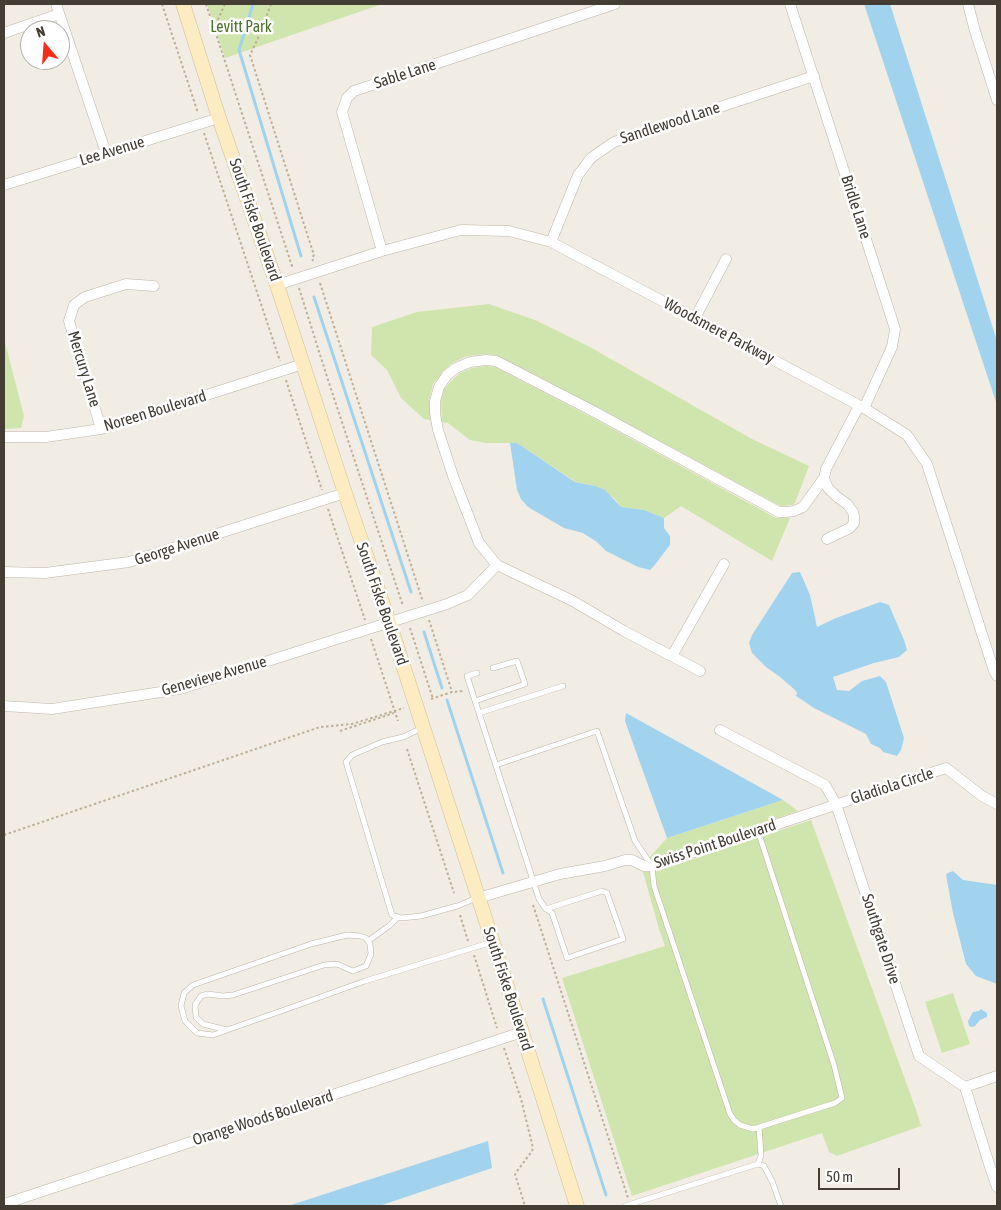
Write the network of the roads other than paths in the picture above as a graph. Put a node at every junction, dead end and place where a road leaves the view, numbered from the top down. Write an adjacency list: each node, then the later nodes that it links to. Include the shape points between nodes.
1 (56, 4): 6 (street)
2 (183, 4): 10 (main road, South Fiske Boulevard)
3 (615, 4): 14 (street, Sable Lane, via 354,91 347,98 342,112)
4 (790, 4): 8 (street, Bridle Lane)
5 (968, 4): 9 (street)
6 (59, 14): 7 (street); 11 (street)
7 (4, 32)
8 (814, 76): 13 (street, Sandlewood Lane, via 614,142 591,158 578,176); 20 (street, Bridle Lane, via 894,329 892,346)
9 (997, 100)
10 (219, 118): 11 (street, Lee Avenue); 16 (main road, South Fiske Boulevard)
11 (106, 153): 12 (street, Lee Avenue)
12 (4, 185)
13 (551, 242): 14 (street, Woodsmere Parkway, via 509,231 461,230); 18 (street, Woodsmere Parkway)
14 (382, 250): 16 (street, Woodsmere Parkway)
15 (726, 259): 18 (street)
16 (277, 285): 19 (main road, South Fiske Boulevard)
17 (154, 286): 21 (street, Mercury Lane, via 126,284 85,296 74,305 69,321)
18 (695, 318): 20 (street, Woodsmere Parkway)
19 (303, 364): 21 (street, Noreen Boulevard); 24 (main road, South Fiske Boulevard)
20 (861, 407): 23 (street, Bridle Lane); 34 (street, Woodsmere Parkway, via 907,435 927,464)
21 (101, 429): 22 (street, Noreen Boulevard, via 46,437)
22 (4, 437)
23 (824, 478): 25 (street, via 828,488 847,504 854,516 850,528); 27 (street, Bridle Lane, via 803,507 779,512 496,361 470,362 456,368 439,386 435,413 453,476 479,543)
24 (345, 494): 28 (street, George Avenue, via 129,562 45,573); 29 (main road, South Fiske Boulevard)
25 (827, 539)
26 (724, 564): 30 (street)
27 (497, 565): 29 (street, Genevieve Avenue, via 468,595); 30 (street, via 571,600)
28 (4, 572)
29 (389, 622): 37 (street, Genevieve Avenue, via 180,689 52,709); 39 (main road, South Fiske Boulevard)
30 (672, 656): 32 (street)
31 (493, 668): 36 (lane, via 516,661 525,684)
32 (700, 671)
33 (477, 673): 36 (lane, via 467,676)
34 (997, 676)
35 (563, 686): 38 (lane)
36 (475, 701): 38 (lane)
37 (4, 706)
38 (479, 713): 41 (lane)
39 (423, 728): 47 (main road, South Fiske Boulevard); 49 (lane, via 352,755 346,762 392,915)
40 (720, 730): 42 (street, Southgate Drive, via 825,785)
41 (496, 765): 45 (lane, via 597,732 635,841); 46 (lane)
42 (836, 804): 43 (street, Gladiola Circle, via 946,768); 44 (street, Swiss Point Boulevard); 55 (street, Southgate Drive, via 919,1056)
43 (997, 804)
44 (758, 831): 45 (street, Swiss Point Boulevard); 56 (lane, via 834,1064 842,1098 835,1104)
45 (652, 866): 46 (street, Swiss Point Boulevard, via 625,860); 56 (lane, via 654,886 730,1114 740,1125 753,1129)
46 (533, 882): 47 (street, Swiss Point Boulevard); 48 (lane)
47 (478, 898): 49 (lane, via 421,916); 51 (main road, South Fiske Boulevard)
48 (546, 909): 48 (lane, via 552,912 567,958 623,939 607,893 602,891)
49 (398, 917): 50 (lane)
50 (368, 941): 52 (lane, via 371,954 366,966 353,971 337,964 324,965 233,995 201,996 195,1005 196,1017 203,1024); 52 (lane, via 360,936 347,935 311,944 193,985 184,993 181,1006 185,1021 197,1033 212,1035)
51 (492, 942): 52 (lane, via 365,981); 53 (main road, South Fiske Boulevard)
52 (227, 1030)
53 (522, 1032): 59 (street, Orange Woods Boulevard); 60 (main road, South Fiske Boulevard)
54 (997, 1076): 55 (street)
55 (965, 1087): 58 (street)
56 (759, 1127): 57 (lane, via 761,1156)
57 (758, 1164): 61 (lane); 62 (lane, via 764,1166 772,1181)
58 (997, 1187)
59 (4, 1204)
60 (577, 1206)
61 (625, 1206)
62 (780, 1206)

